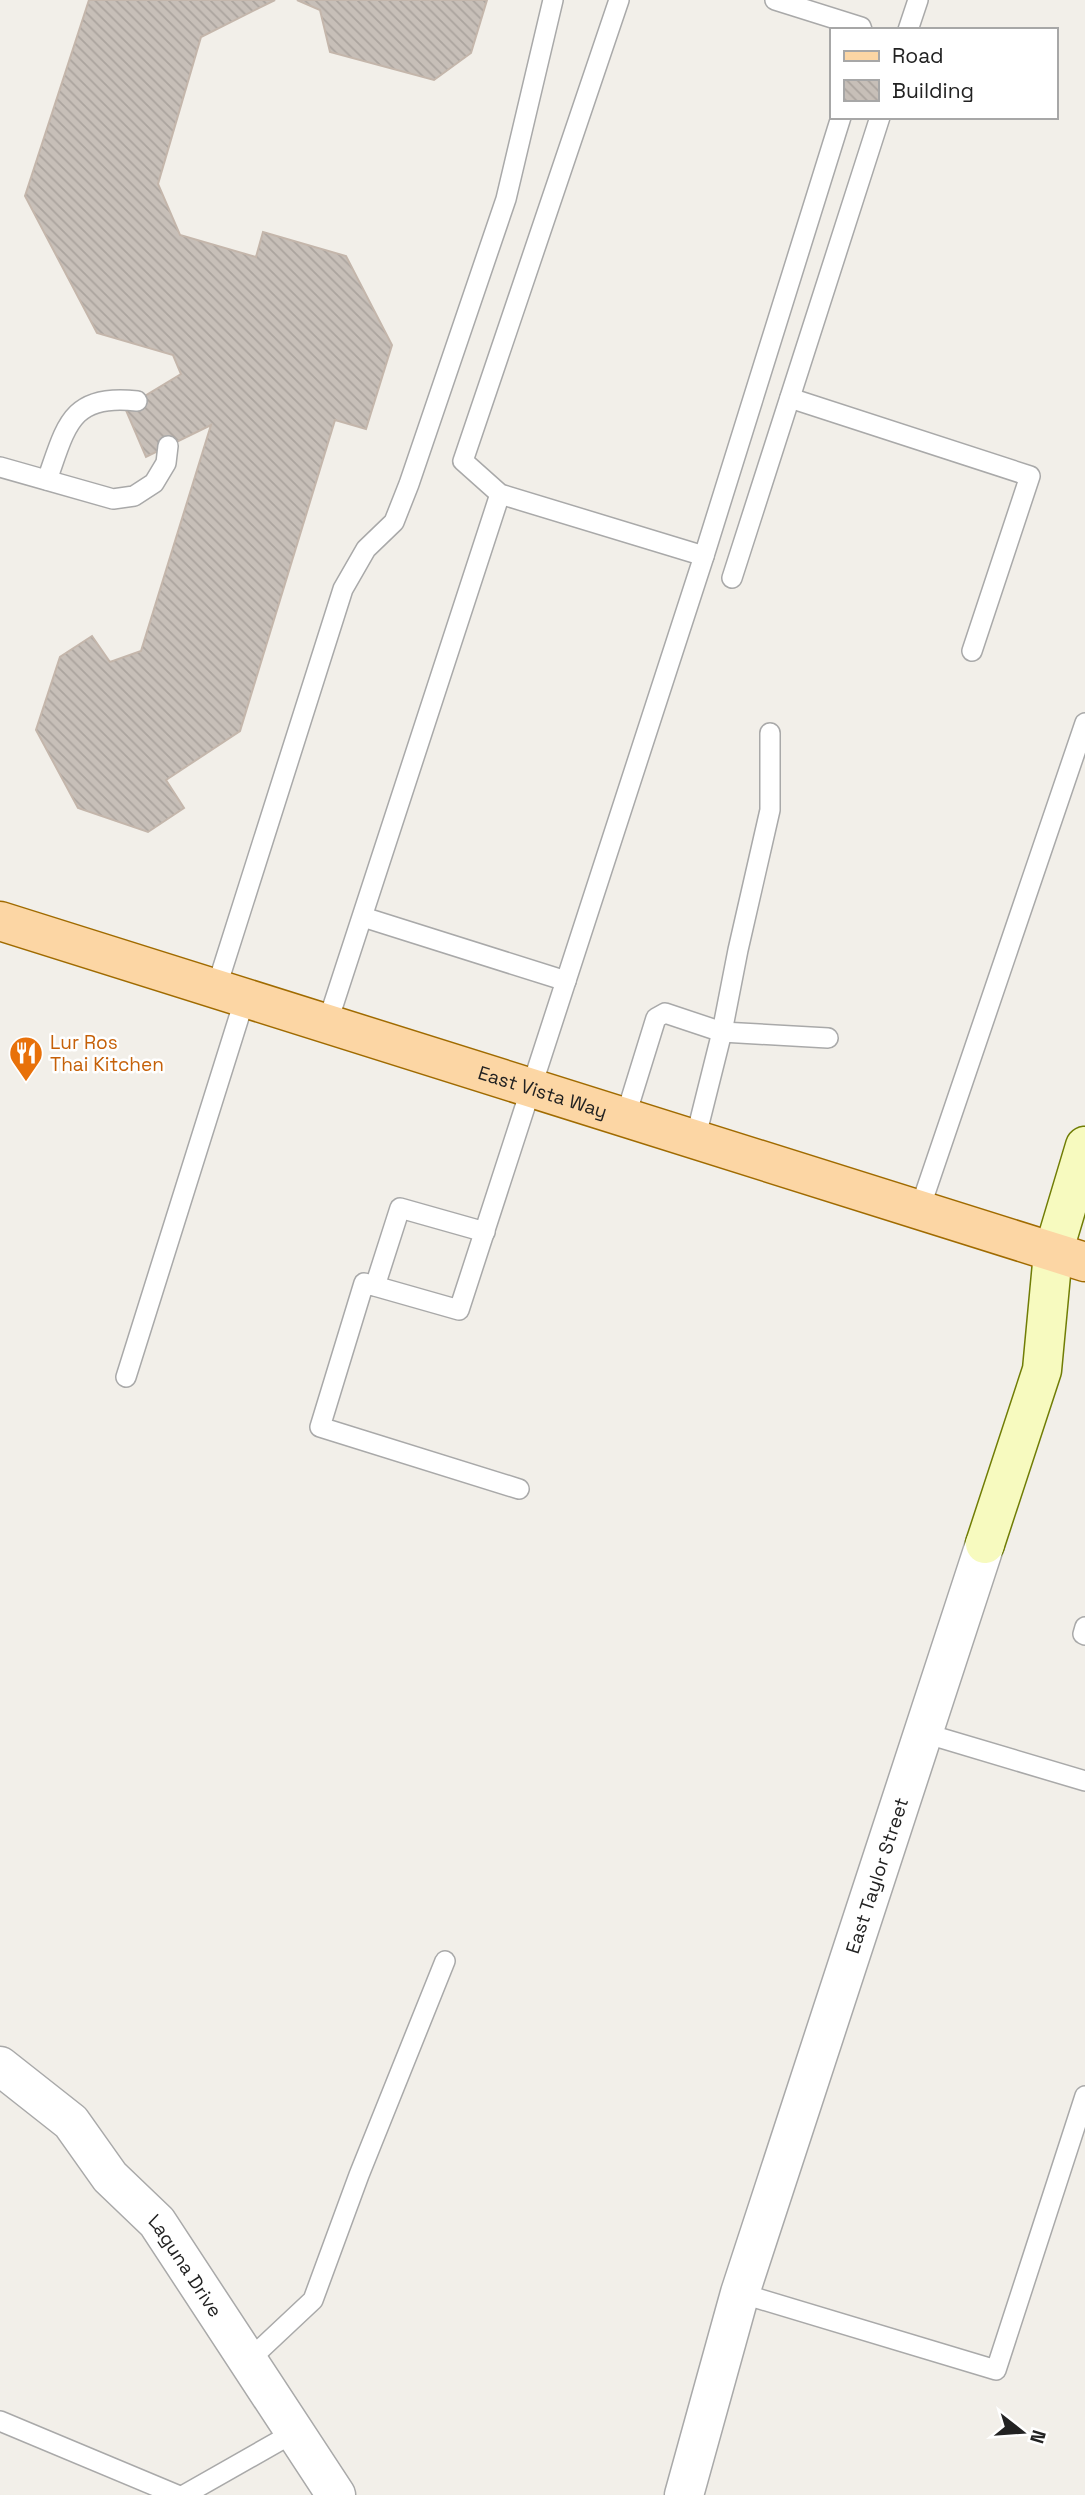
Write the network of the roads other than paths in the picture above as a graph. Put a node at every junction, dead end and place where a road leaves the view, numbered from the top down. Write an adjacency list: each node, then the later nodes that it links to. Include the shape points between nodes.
1 (553, 0): 23 (lane, via 506,199 409,484 394,522 366,549 343,589)
2 (619, 0): 14 (lane, via 463,461)
3 (775, 0): 5 (lane)
4 (918, 0): 6 (lane)
5 (861, 28)
6 (909, 28)
7 (840, 119): 15 (lane)
8 (879, 119): 9 (lane)
9 (790, 398): 16 (lane); 17 (lane, via 1030,476)
10 (137, 401): 13 (lane, via 98,401 79,411 66,425)
11 (169, 446): 13 (lane, via 166,463 154,483 134,496 113,499)
12 (0, 467): 13 (lane)
13 (47, 480)
14 (500, 494): 15 (lane); 20 (lane)
15 (704, 556): 22 (lane)
16 (732, 578)
17 (972, 651)
18 (1085, 723): 31 (lane)
19 (770, 733): 25 (lane, via 770,810)
20 (363, 917): 22 (lane); 24 (lane)
21 (0, 920): 23 (main road, East Vista Way)
22 (566, 981): 27 (lane)
23 (231, 993): 24 (main road, East Vista Way); 35 (lane)
24 (327, 1024): 27 (main road, East Vista Way)
25 (722, 1032): 26 (lane); 28 (lane, via 665,1013 656,1018); 29 (lane)
26 (828, 1038)
27 (532, 1088): 28 (main road, East Vista Way); 32 (lane)
28 (625, 1118): 29 (main road, East Vista Way)
29 (695, 1140): 31 (main road, East Vista Way)
30 (1085, 1146): 33 (street, East Taylor Street)
31 (919, 1210): 33 (main road, East Vista Way)
32 (485, 1232): 34 (lane, via 400,1209); 34 (lane, via 459,1310)
33 (1069, 1258): 39 (street, East Taylor Street, via 1042,1370)
34 (375, 1286): 36 (lane, via 364,1283 320,1427)
35 (126, 1377)
36 (519, 1489)
37 (1085, 1627): 38 (lane)
38 (1085, 1635)
39 (924, 1732): 40 (lane); 44 (street, East Taylor Street)
40 (1085, 1781)
41 (445, 1961): 45 (lane, via 313,2300)
42 (0, 2066): 45 (street, Laguna Drive, via 71,2122 110,2177 158,2222)
43 (1085, 2096): 44 (lane, via 996,2370)
44 (740, 2293): 51 (street, East Taylor Street)
45 (248, 2361): 47 (street, Laguna Drive)
46 (0, 2421): 48 (lane)
47 (295, 2432): 49 (lane); 50 (street, Laguna Drive)
48 (177, 2495)
49 (184, 2495)
50 (336, 2495)
51 (684, 2495)

